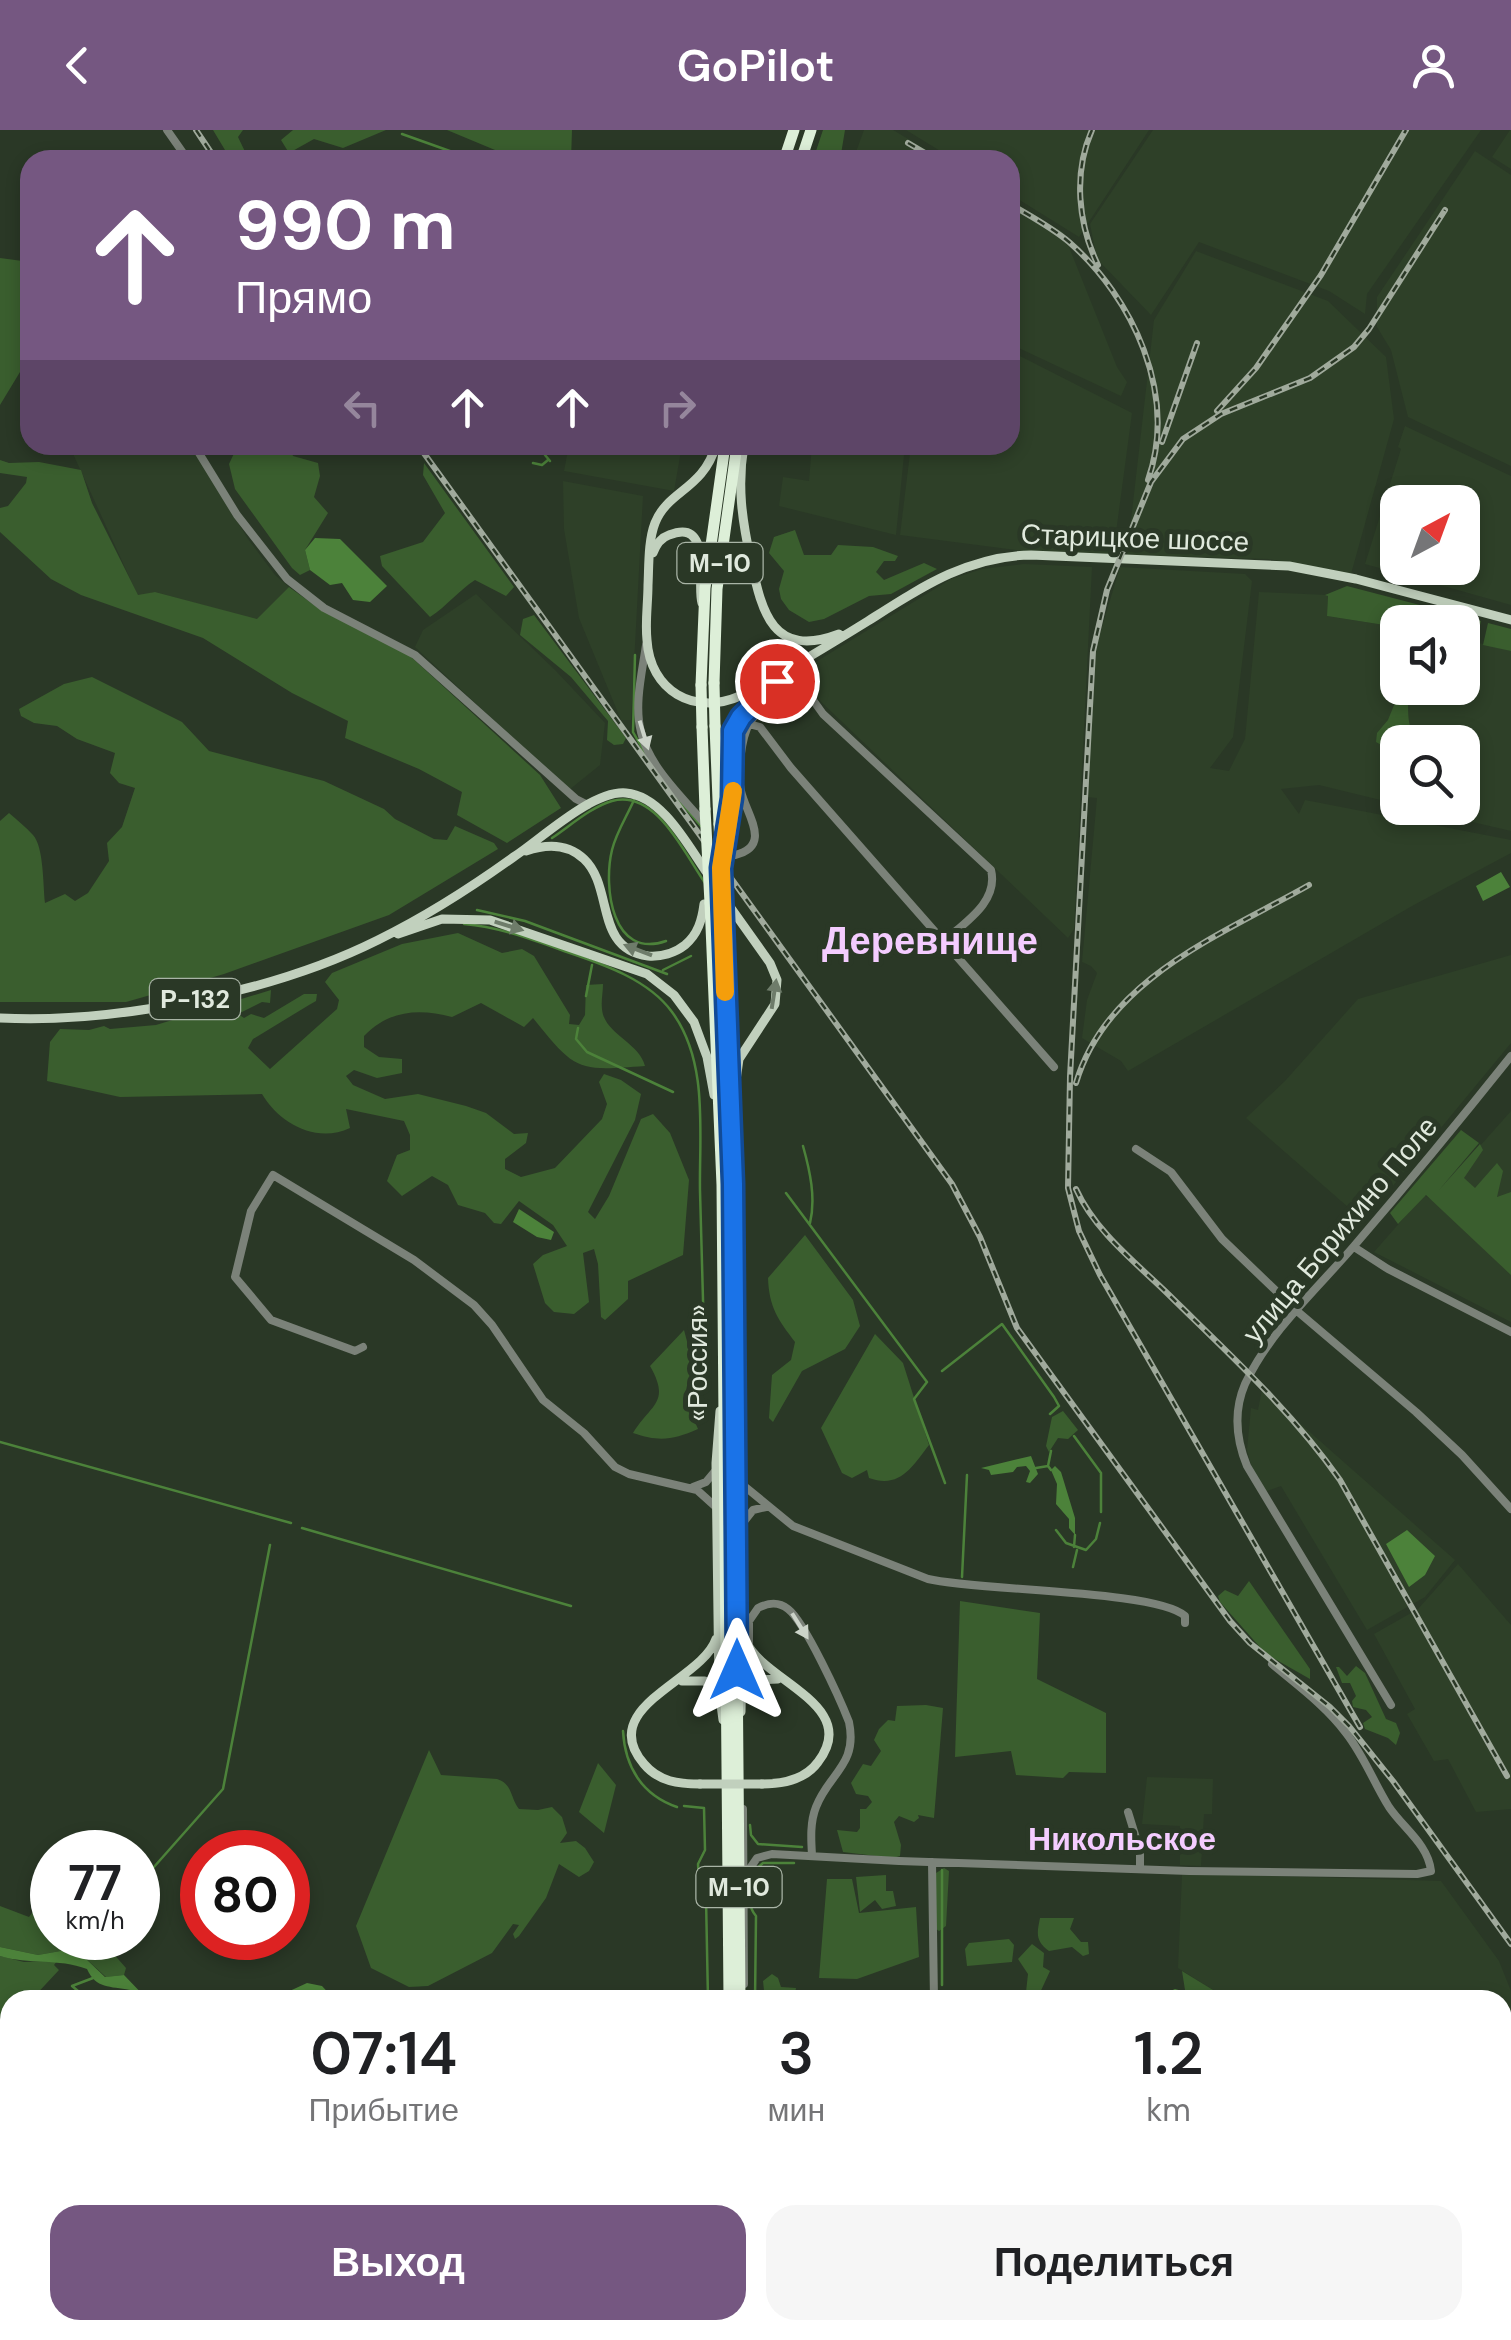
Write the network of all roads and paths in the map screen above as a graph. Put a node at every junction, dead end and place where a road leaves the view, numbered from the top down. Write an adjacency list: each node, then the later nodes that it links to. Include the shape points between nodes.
1 (200, 455): 16 (street, via 287,579 324,608 415,655)
2 (711, 455): 6 (main road, via 702,476 658,516)
3 (724, 455): 7 (highway, М-10)
4 (738, 455): 13 (highway, М-10)
5 (740, 455): 9 (main road, via 740,508 767,619 803,642)
6 (649, 571): 7 (main road, via 660,540 674,533 690,536 702,553); 10 (main road)
7 (703, 608): 13 (highway, М-10)
8 (1511, 620): 9 (main road, Старицкое шоссе, via 1289,566 1031,555 962,567)
9 (864, 623): 11 (main road, Старицкое шоссе)
10 (647, 639): 11 (main road, via 660,681 691,702 734,699); 14 (street, one-way to 14, via 640,688 643,738 674,787 735,854 750,848 756,835 740,786)
11 (786, 671): 12 (street); 17 (main road, via 733,731 732,798)
12 (798, 683): 14 (street); 23 (street, via 991,870 987,901)
13 (708, 684): 15 (highway, М-10, bridge)
14 (749, 724): 23 (street, via 760,727)
15 (709, 726): 17 (highway, «Россия» / М-10); 20 (highway, «Россия» / М-10, bridge)
16 (588, 804): 18 (main road, Р-132); 27 (main road, one-way to 16, via 739,1058 775,1004 775,972 654,805 623,792)
17 (722, 825): 27 (highway, «Россия» / М-10, bridge)
18 (513, 858): 19 (main road, Р-132); 20 (main road, one-way to 18, via 682,948 640,954 612,932 596,878 581,856 548,845)
19 (458, 894): 21 (main road, via 458,909); 22 (main road, Р-132)
20 (707, 904): 27 (highway, «Россия» / М-10)
21 (467, 917): 22 (main road); 27 (main road, one-way to 27, via 631,967 668,989 701,1038)
22 (381, 939): 24 (main road, Р-132, via 316,966 178,1003 90,1016)
23 (944, 941): 26 (street)
24 (0, 1018)
25 (1511, 1056): 29 (street, улица Борихино Поле)
26 (1054, 1067)
27 (726, 1134): 33 (highway, «Россия» / М-10); 35 (highway, «Россия» / М-10)
28 (1136, 1149): 30 (street, via 1171,1172 1222,1239)
29 (1354, 1246): 30 (street, улица Борихино Поле); 31 (street)
30 (1297, 1311): 39 (street, via 1462,1454); 52 (street, улица Борихино Поле, via 1240,1401 1236,1423 1246,1466)
31 (1511, 1332)
32 (363, 1348): 36 (street, via 355,1351 272,1320 235,1276 252,1211 273,1175 414,1260 474,1305 542,1400 615,1466)
33 (722, 1389): 34 (main road); 41 (highway, «Россия» / М-10)
34 (716, 1470): 36 (street); 37 (main road)
35 (735, 1480): 38 (street); 40 (main road); 53 (highway, «Россия» / М-10)
36 (688, 1487): 37 (street)
37 (717, 1508): 42 (main road)
38 (770, 1508): 40 (street, via 753,1510); 43 (street, via 793,1526 928,1580 1148,1604 1176,1609)
39 (1511, 1509)
40 (742, 1524): 45 (main road)
41 (725, 1559): 42 (main road); 53 (highway, «Россия» / М-10)
42 (719, 1602): 44 (main road)
43 (1185, 1623)
44 (719, 1630): 49 (main road, via 705,1660); 51 (main road)
45 (743, 1633): 46 (main road); 50 (main road)
46 (749, 1649): 48 (main road); 58 (street, one-way to 58, via 754,1611 767,1604 787,1608 848,1722 846,1762 814,1813)
47 (1272, 1664): 60 (street, via 1348,1734 1431,1871)
48 (781, 1679): 49 (main road, bridge, via 817,1705 826,1743 803,1776 762,1784 674,1783 646,1767 635,1748 638,1714); 50 (main road, via 758,1680)
49 (674, 1683): 51 (main road, via 705,1682)
50 (744, 1699): 53 (main road)
51 (719, 1702): 53 (main road)
52 (1392, 1705)
53 (732, 1740): 54 (highway, «Россия» / М-10); 62 (highway, «Россия» / М-10)
54 (738, 1774): 56 (street); 63 (highway, «Россия» / М-10)
55 (1128, 1812): 60 (street)
56 (745, 1834): 57 (street); 61 (street)
57 (772, 1854): 58 (street); 61 (street, via 754,1860)
58 (812, 1855): 59 (street)
59 (932, 1862): 60 (street); 65 (street)
60 (1140, 1869)
61 (746, 1874): 64 (street)
62 (729, 1990)
63 (741, 1990)
64 (743, 1990)
65 (934, 1990)

